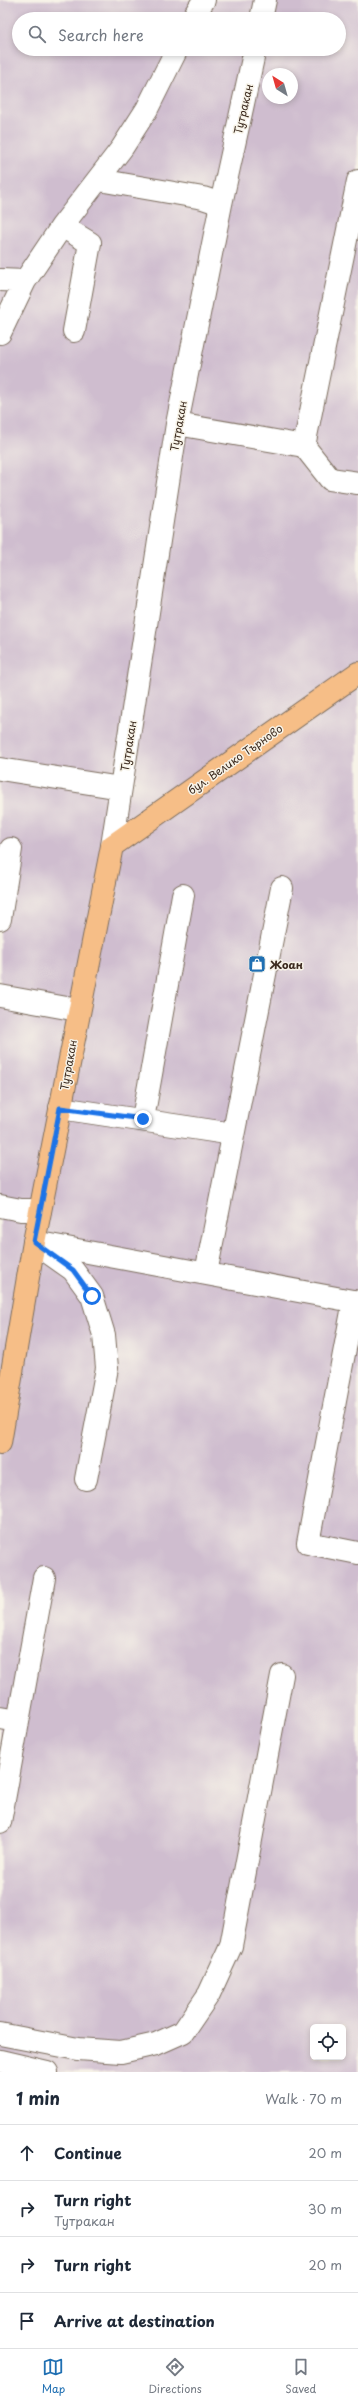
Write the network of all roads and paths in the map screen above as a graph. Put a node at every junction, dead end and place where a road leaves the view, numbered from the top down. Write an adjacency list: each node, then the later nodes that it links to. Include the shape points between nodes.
1 (204, 0): 3 (street)
2 (264, 0): 4 (street)
3 (196, 12)
4 (262, 12)
5 (173, 56): 7 (street, via 147,109)
6 (253, 56): 9 (street, Тутракан)
7 (99, 180): 9 (street, via 203,198); 10 (street)
8 (358, 181): 16 (street)
9 (221, 204): 15 (street, Тутракан)
10 (62, 226): 12 (street); 13 (street, via 90,243)
11 (0, 280): 12 (street)
12 (25, 281): 14 (street)
13 (74, 331)
14 (0, 333)
15 (177, 424): 16 (street); 20 (street, Тутракан)
16 (304, 446): 17 (street, via 330,479)
17 (358, 483)
18 (358, 673): 21 (main road, бул. Велико Търново)
19 (0, 769): 20 (street)
20 (121, 788): 21 (street, Тутракан)
21 (112, 846): 27 (main road, Тутракан)
22 (12, 849): 25 (street)
23 (282, 888): 30 (street)
24 (183, 894): 29 (street)
25 (0, 919)
26 (0, 996): 27 (street)
27 (78, 1010): 28 (main road, Тутракан)
28 (60, 1108): 29 (street); 32 (main road, Тутракан)
29 (143, 1119): 30 (street)
30 (233, 1134): 34 (street)
31 (0, 1206): 32 (street)
32 (40, 1210): 33 (main road, Тутракан)
33 (34, 1242): 34 (street); 36 (main road, Тутракан); 37 (street, via 73,1270 92,1296 104,1335 107,1368)
34 (206, 1273): 35 (street)
35 (356, 1301): 38 (street, via 308,1543)
36 (0, 1443)
37 (86, 1479)
38 (358, 1553)
39 (44, 1578): 41 (street)
40 (282, 1675): 43 (street, via 231,1946 209,1994 183,2032 156,2044 121,2052 78,2049)
41 (9, 1719): 42 (street)
42 (0, 1822)
43 (0, 2034)
44 (0, 2061): 45 (street)
45 (47, 2072)

